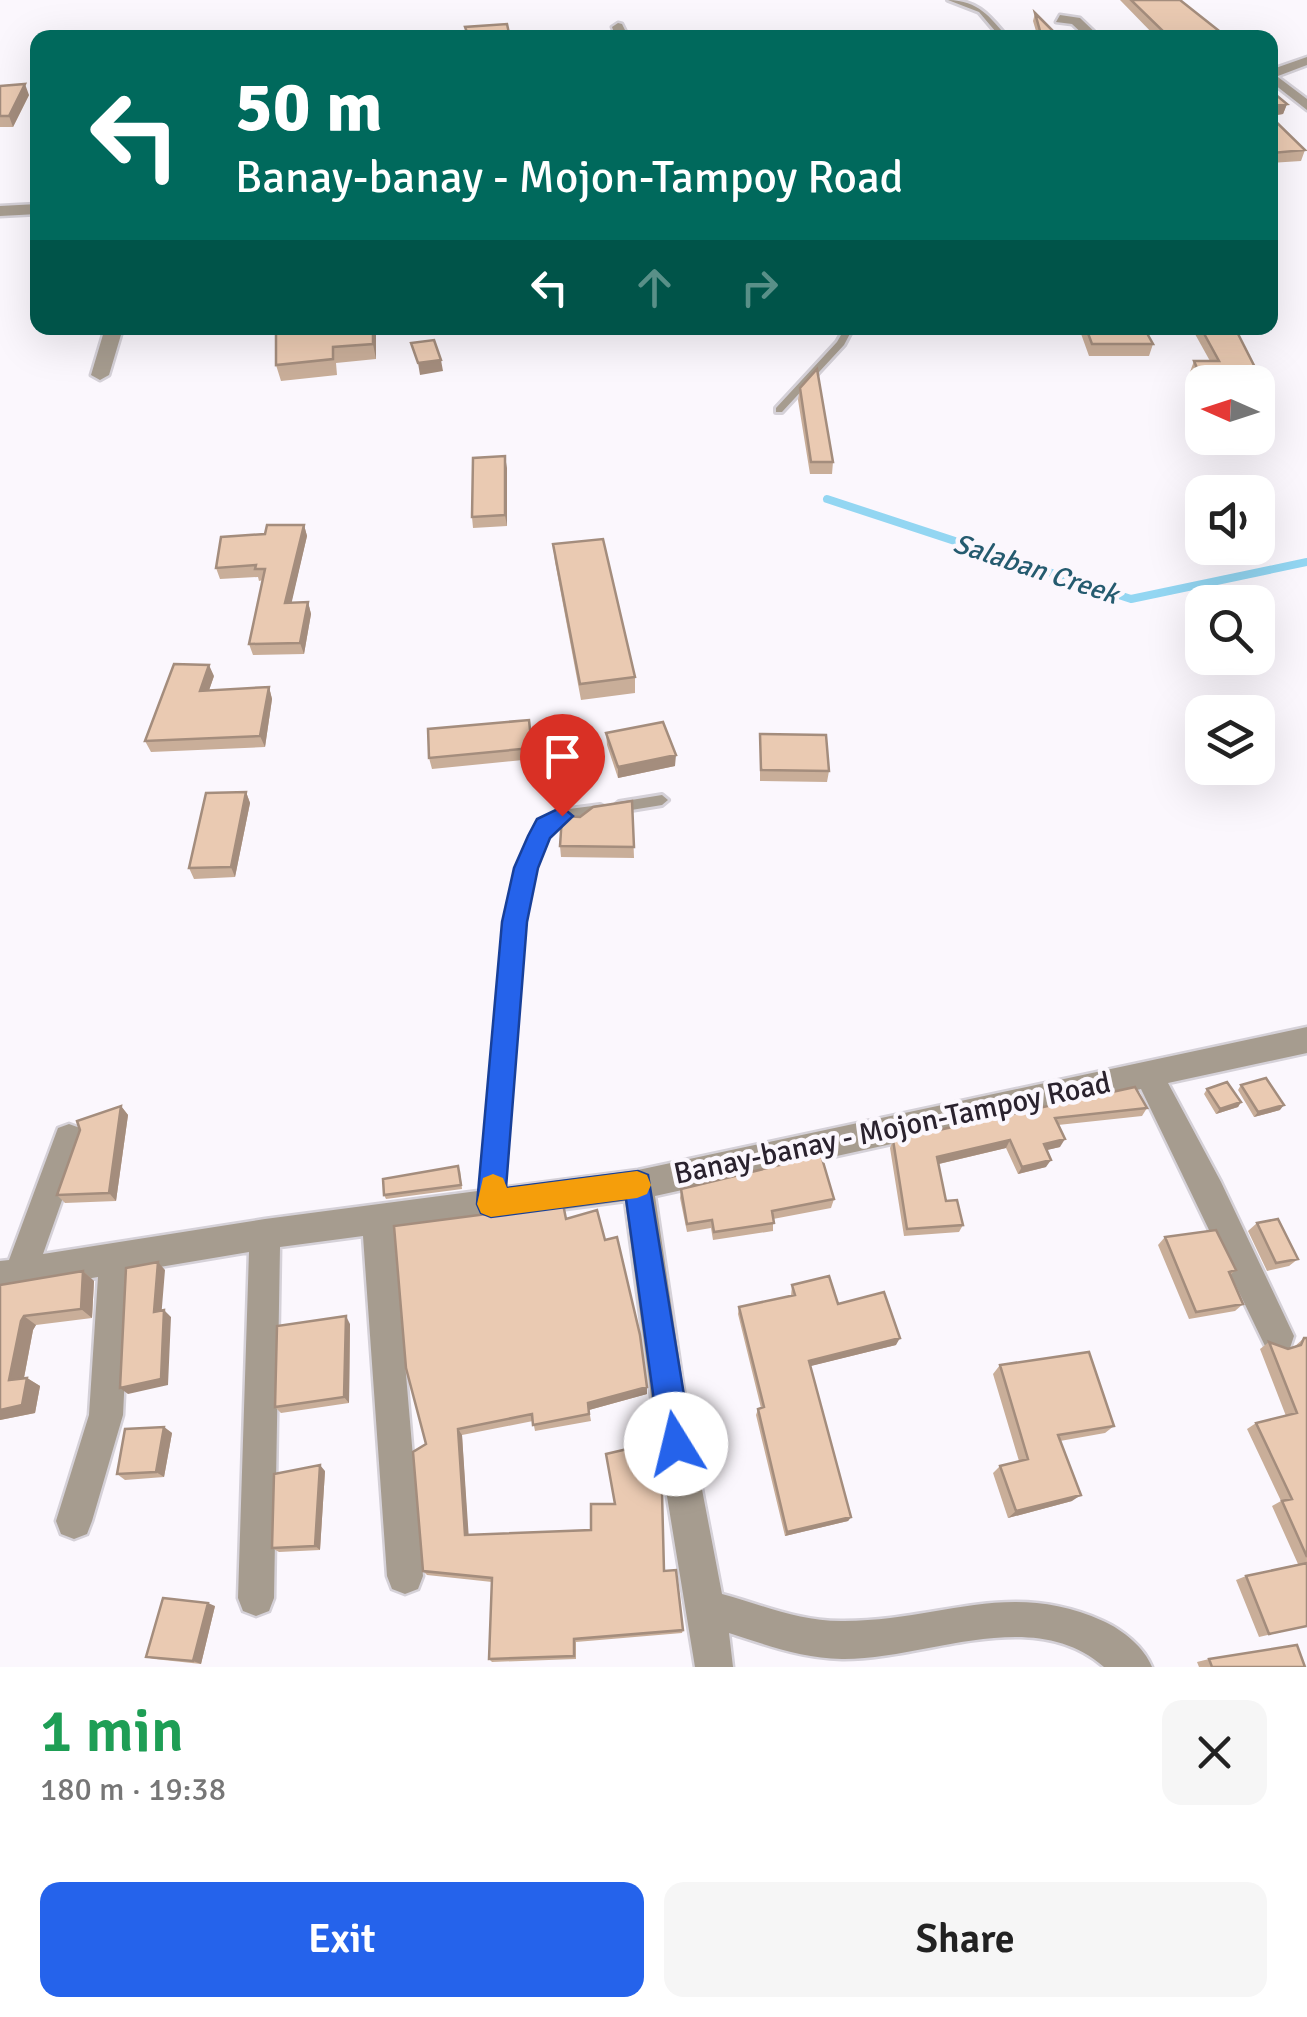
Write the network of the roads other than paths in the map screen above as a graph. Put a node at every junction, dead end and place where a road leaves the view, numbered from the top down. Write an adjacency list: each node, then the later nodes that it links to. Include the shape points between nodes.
1 (950, 0): 3 (lane, via 981,11)
2 (1060, 19): 4 (street)
3 (998, 30)
4 (1086, 30)
5 (1307, 62): 6 (street)
6 (1278, 72)
7 (1278, 81): 8 (street)
8 (1307, 105)
9 (30, 209): 10 (street)
10 (0, 211)
11 (112, 335): 13 (street)
12 (846, 335): 14 (lane)
13 (100, 375)
14 (778, 410)
15 (662, 800): 20 (lane, via 562,816 539,836 514,922)
16 (1307, 1040): 17 (street, Banay-banay - Mojon-Tampoy Road)
17 (1147, 1072): 19 (street, Banay-banay - Mojon-Tampoy Road); 25 (street)
18 (69, 1138): 24 (street)
19 (638, 1184): 20 (street, Banay-banay - Mojon-Tampoy Road); 29 (street)
20 (491, 1204): 21 (street, Banay-banay - Mojon-Tampoy Road)
21 (378, 1219): 22 (street, Banay-banay - Mojon-Tampoy Road); 27 (street)
22 (265, 1234): 23 (street, Banay-banay - Mojon-Tampoy Road); 28 (street)
23 (115, 1259): 24 (street, Banay-banay - Mojon-Tampoy Road); 26 (street, via 106,1415)
24 (10, 1276)
25 (1278, 1336)
26 (74, 1520)
27 (405, 1576)
28 (256, 1598)
29 (707, 1610): 30 (street); 31 (street, via 777,1632 842,1640 1037,1616 1099,1635)
30 (714, 1667)
31 (1133, 1667)

